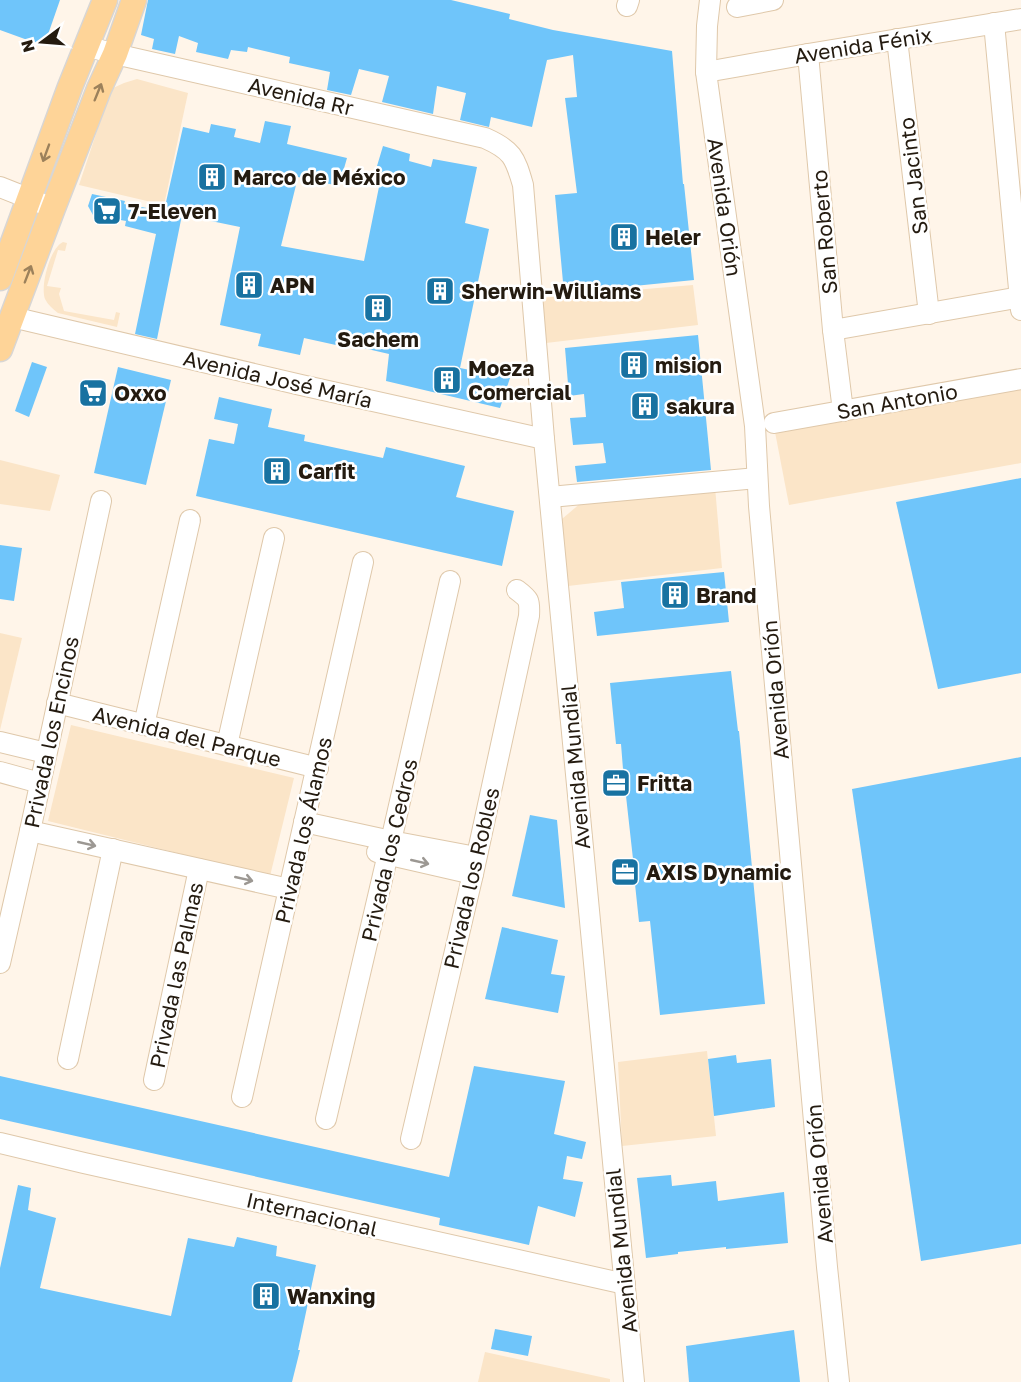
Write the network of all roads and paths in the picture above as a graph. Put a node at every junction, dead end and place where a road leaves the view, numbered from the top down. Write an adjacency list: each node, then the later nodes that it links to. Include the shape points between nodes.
1 (105, 0): 9 (main road)
2 (134, 0): 10 (main road)
3 (710, 0): 12 (street, Avenida Orión)
4 (773, 0): 5 (street)
5 (737, 7)
6 (1021, 19): 7 (street, Avenida Fénix)
7 (994, 23): 8 (street, Avenida Fénix); 18 (street)
8 (897, 39): 11 (street, Avenida Fénix); 19 (street, San Jacinto)
9 (86, 46): 10 (street, Avenida Rr); 15 (main road, one-way to 15)
10 (115, 54): 13 (street, Avenida Rr, via 485,138); 16 (main road, one-way to 10)
11 (808, 54): 12 (street, Avenida Fénix); 21 (street, San Roberto)
12 (706, 72): 27 (street, Avenida Orión, via 755,426)
13 (511, 154): 26 (street, Avenida Mundial, via 523,185)
14 (0, 187): 15 (street)
15 (30, 198): 16 (street); 17 (main road)
16 (52, 208): 20 (main road, one-way to 16)
17 (0, 278)
18 (1021, 301): 19 (street)
19 (929, 314): 21 (street)
20 (12, 317): 22 (main road); 26 (street, Avenida José María)
21 (833, 330): 24 (street, San Roberto)
22 (0, 349)
23 (1021, 379): 24 (street, San Antonio)
24 (843, 411): 25 (street, San Antonio)
25 (774, 423)
26 (544, 439): 28 (street, Avenida Mundial)
27 (758, 478): 28 (street); 59 (street, Avenida Orión)
28 (550, 497): 57 (street, Avenida Mundial)
29 (101, 501): 35 (street, Privada los Encinos)
30 (190, 520): 36 (street)
31 (274, 538): 38 (street)
32 (363, 562): 40 (street, Privada los Álamos)
33 (450, 581): 45 (street, Privada los Cedros)
34 (517, 590): 47 (street, Privada los Robles, via 528,598 529,616)
35 (57, 703): 36 (street, Avenida del Parque); 39 (street, Privada los Encinos)
36 (144, 725): 38 (street, Avenida del Parque)
37 (0, 742): 39 (street)
38 (227, 746): 40 (street, Avenida del Parque)
39 (46, 753): 42 (street, Privada los Encinos)
40 (318, 768): 43 (street, Privada los Álamos)
41 (0, 772): 42 (street)
42 (40, 783): 44 (street, Privada los Encinos)
43 (303, 828): 45 (street); 49 (street, Privada los Álamos)
44 (30, 831): 46 (street, one-way to 46); 50 (street, Privada los Encinos)
45 (390, 848): 47 (street); 54 (street, Privada los Cedros)
46 (113, 849): 48 (street); 51 (street)
47 (475, 866): 55 (street, Privada los Robles)
48 (199, 869): 49 (street, one-way to 49); 52 (street, Privada las Palmas)
49 (289, 889): 53 (street, Privada los Álamos)
50 (0, 963)
51 (68, 1059)
52 (154, 1080)
53 (242, 1097)
54 (326, 1119)
55 (411, 1139)
56 (0, 1143): 57 (street, Internacional)
57 (625, 1284): 58 (street, Avenida Mundial)
58 (634, 1382)
59 (839, 1382)

